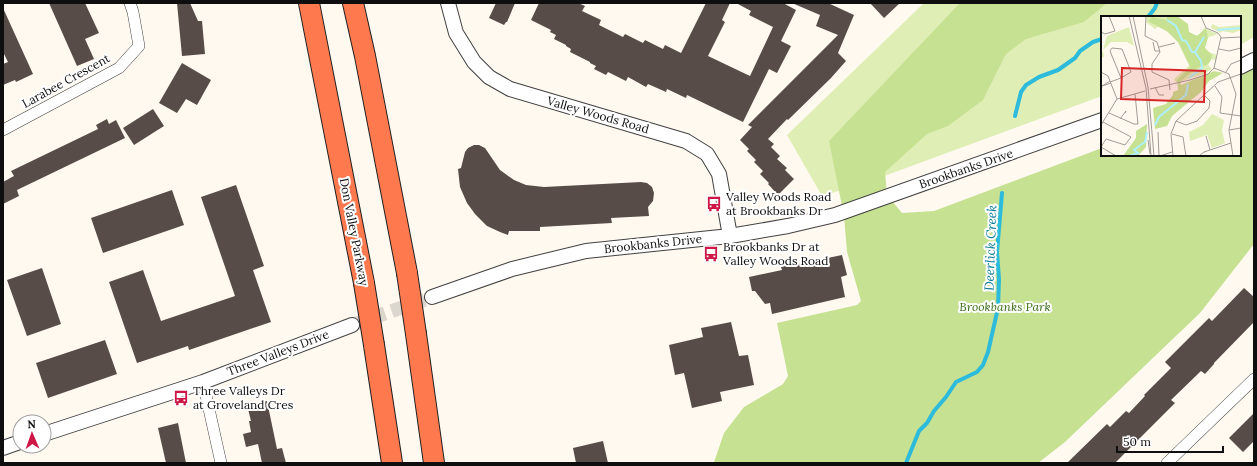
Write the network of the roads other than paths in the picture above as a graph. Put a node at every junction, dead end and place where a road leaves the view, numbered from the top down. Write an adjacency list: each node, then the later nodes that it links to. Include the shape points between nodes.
1 (130, 3): 8 (street, Larabee Crescent, via 139,46 119,68)
2 (309, 3): 16 (highway, Don Valley Parkway, bridge, via 364,283)
3 (353, 3): 17 (highway, bridge, via 406,274)
4 (448, 3): 9 (street, Valley Woods Road, via 456,33 474,62 489,77 510,89 686,141 707,154 719,174)
5 (1254, 60): 6 (street)
6 (1241, 67)
7 (1101, 120): 9 (street, Brookbanks Drive, via 835,215)
8 (3, 130)
9 (730, 236): 10 (street, Brookbanks Drive, via 586,251 512,269)
10 (432, 297)
11 (352, 325): 13 (street, Three Valleys Drive)
12 (1254, 379): 18 (street)
13 (203, 382): 14 (street, Three Valleys Drive); 15 (street)
14 (52, 431)
15 (221, 463)
16 (392, 463)
17 (434, 463)
18 (1166, 463)

